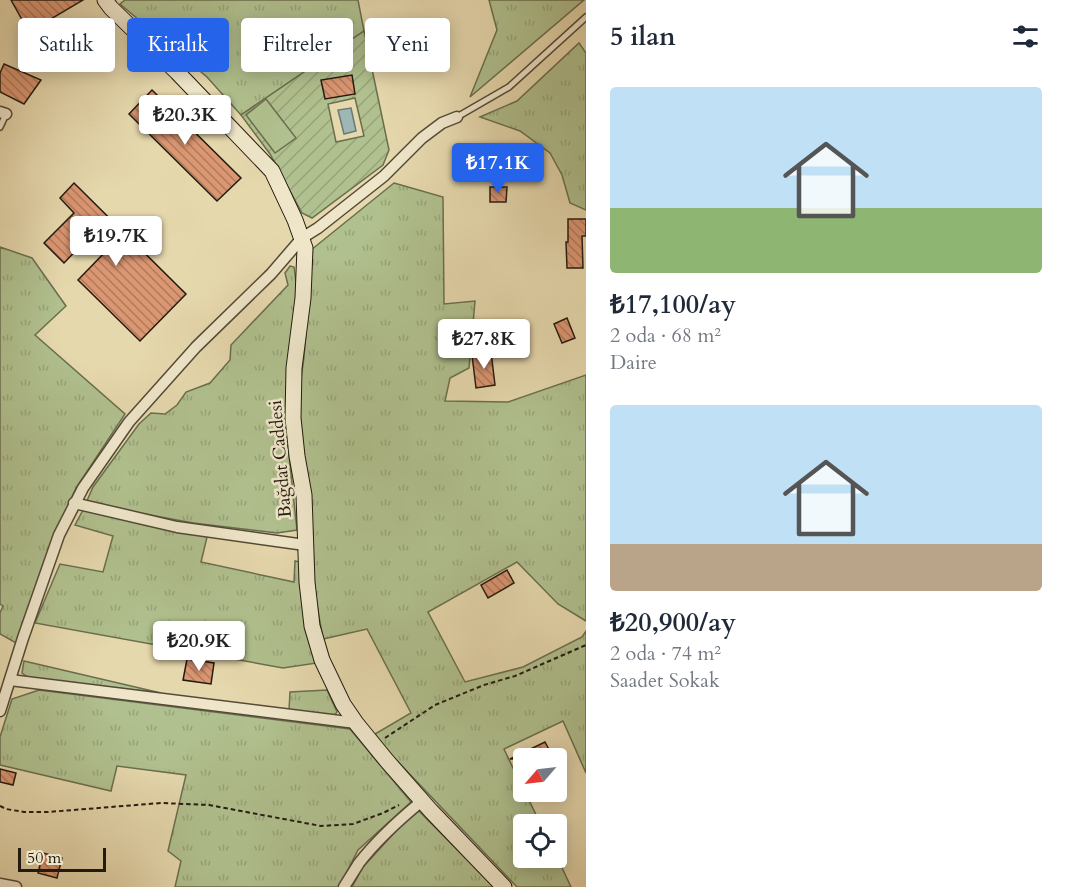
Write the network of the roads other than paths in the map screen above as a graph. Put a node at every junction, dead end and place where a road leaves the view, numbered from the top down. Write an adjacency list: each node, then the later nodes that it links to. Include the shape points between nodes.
1 (105, 0): 6 (street, Bağdat Caddesi, via 272,171)
2 (586, 16): 4 (lane, via 509,87)
3 (3, 113): 5 (lane)
4 (458, 117): 6 (street, via 422,138 384,176)
5 (0, 127)
6 (302, 238): 7 (street, via 129,422); 8 (street, Bağdat Caddesi, via 304,288 294,368 293,418 304,495)
7 (74, 504): 8 (street, via 177,527); 9 (street, via 59,535)
8 (305, 545): 12 (street, Bağdat Caddesi, via 312,626 322,660)
9 (10, 680): 10 (street); 12 (street)
10 (3, 691): 11 (street)
11 (0, 711)
12 (356, 723): 13 (street, Bağdat Caddesi)
13 (420, 798): 16 (street, via 359,863); 17 (street, Bağdat Caddesi)
14 (0, 884): 15 (street)
15 (16, 887)
16 (344, 887)
17 (504, 887)

